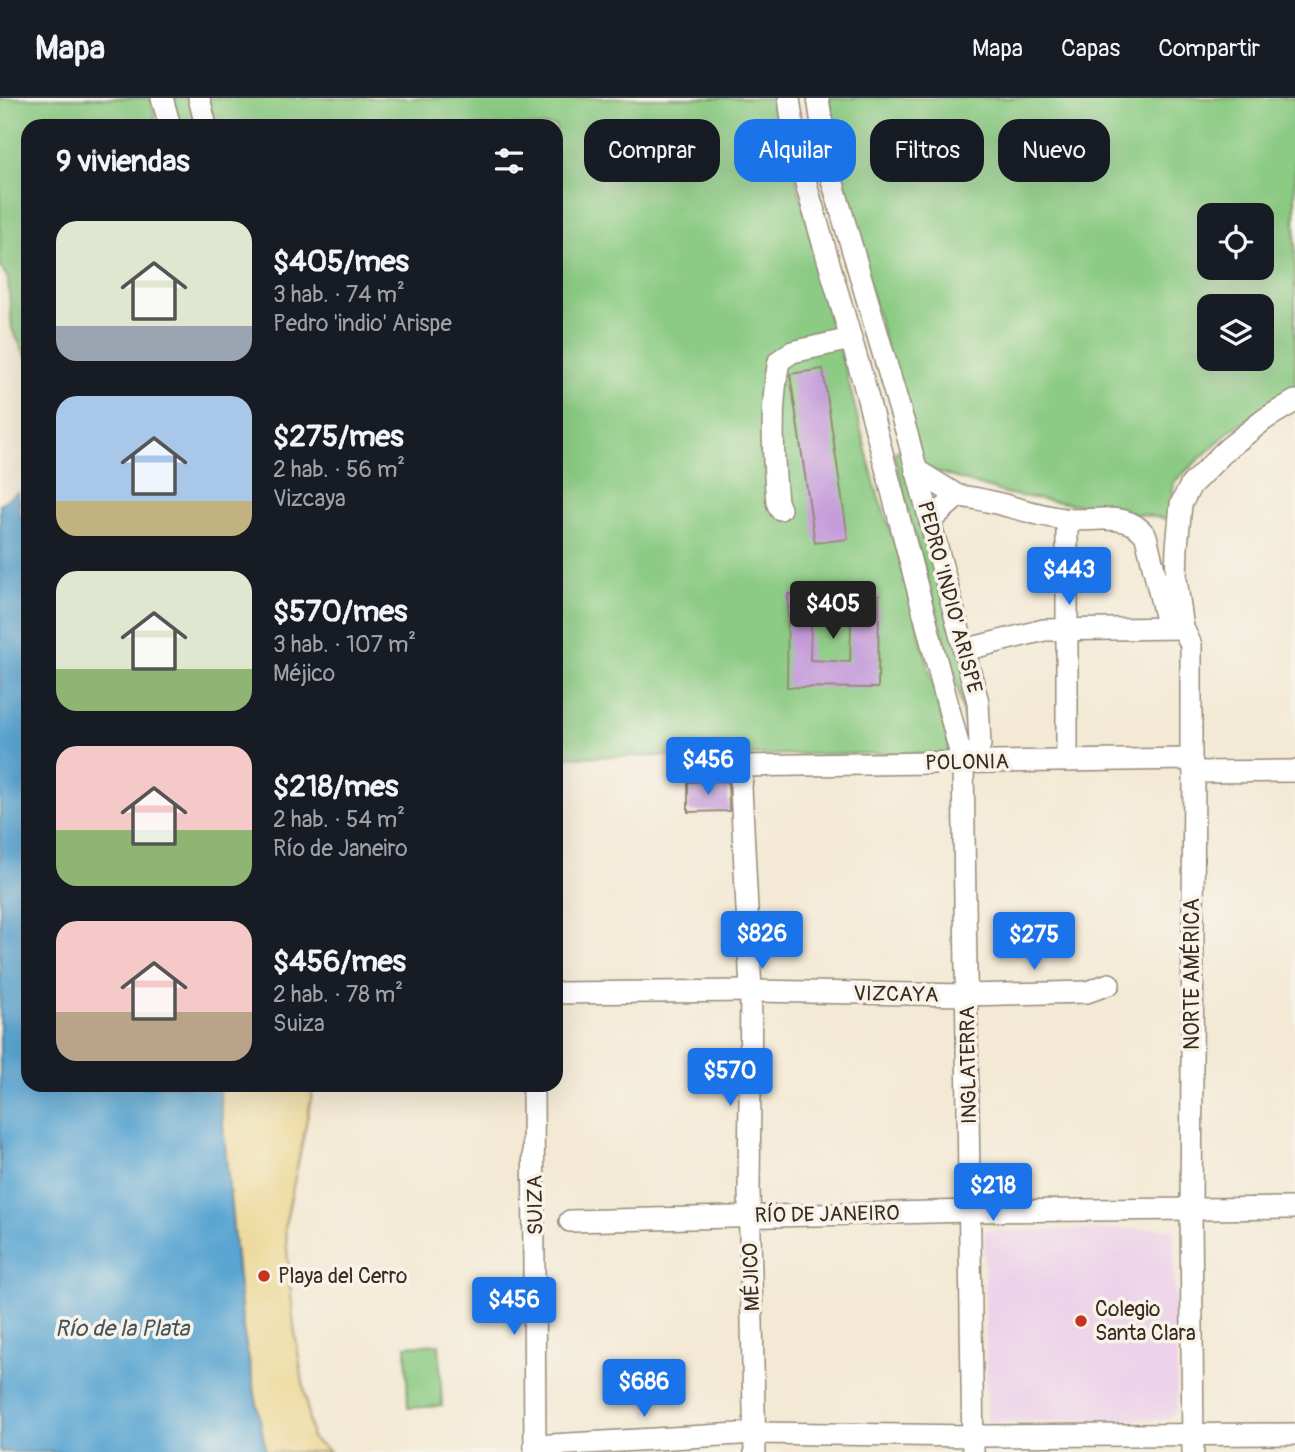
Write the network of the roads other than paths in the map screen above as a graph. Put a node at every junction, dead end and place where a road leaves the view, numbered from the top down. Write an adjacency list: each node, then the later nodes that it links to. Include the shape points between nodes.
1 (162, 98): 5 (street)
2 (199, 98): 6 (street)
3 (789, 98): 7 (street, PEDRO 'INDIO' ARISPE, via 795,141)
4 (818, 98): 8 (street, PEDRO 'INDIO' ARISPE, via 829,170)
5 (168, 119)
6 (204, 119)
7 (851, 339): 9 (street, PEDRO 'INDIO' ARISPE); 15 (street, via 792,352 779,361 774,456)
8 (889, 373): 9 (street); 11 (street, PEDRO 'INDIO' ARISPE)
9 (863, 380): 12 (street, PEDRO 'INDIO' ARISPE)
10 (1295, 401): 19 (street, NORTE AMÉRICA, via 1227,449 1183,498)
11 (907, 434): 12 (street); 13 (street, PEDRO 'INDIO' ARISPE)
12 (880, 443): 22 (street, PEDRO 'INDIO' ARISPE)
13 (916, 470): 14 (street); 17 (street, PEDRO 'INDIO' ARISPE)
14 (958, 496): 16 (street); 17 (street)
15 (780, 509)
16 (1067, 520): 18 (street); 19 (street, via 1107,519 1139,527 1146,536 1165,616)
17 (930, 521): 20 (street, PEDRO 'INDIO' ARISPE)
18 (1066, 628): 19 (street); 20 (street); 21 (street)
19 (1177, 628): 23 (street, NORTE AMÉRICA, via 1191,645)
20 (964, 650): 22 (street, PEDRO 'INDIO' ARISPE, via 981,722 981,745)
21 (1067, 761): 22 (street, POLONIA); 23 (street, POLONIA)
22 (968, 762): 24 (street, POLONIA); 29 (street, INGLATERRA)
23 (1192, 765): 25 (street, POLONIA); 32 (street, NORTE AMÉRICA)
24 (743, 766): 27 (street, MÉJICO)
25 (1295, 771)
26 (1109, 984): 29 (street, VIZCAYA, via 1087,992)
27 (751, 991): 28 (street, VIZCAYA); 29 (street, VIZCAYA); 34 (street, MÉJICO)
28 (563, 993)
29 (967, 995): 33 (street, INGLATERRA)
30 (533, 1092): 40 (street, SUIZA)
31 (1295, 1208): 32 (street, RÍO DE JANEIRO)
32 (1191, 1210): 33 (street, RÍO DE JANEIRO); 38 (street, NORTE AMÉRICA)
33 (971, 1211): 34 (street, RÍO DE JANEIRO); 39 (street, INGLATERRA)
34 (750, 1216): 35 (street, RÍO DE JANEIRO); 37 (street, MÉJICO)
35 (570, 1221)
36 (1295, 1434): 38 (street)
37 (755, 1443): 39 (street); 40 (street)
38 (1193, 1443): 39 (street)
39 (973, 1444)
40 (535, 1449)

